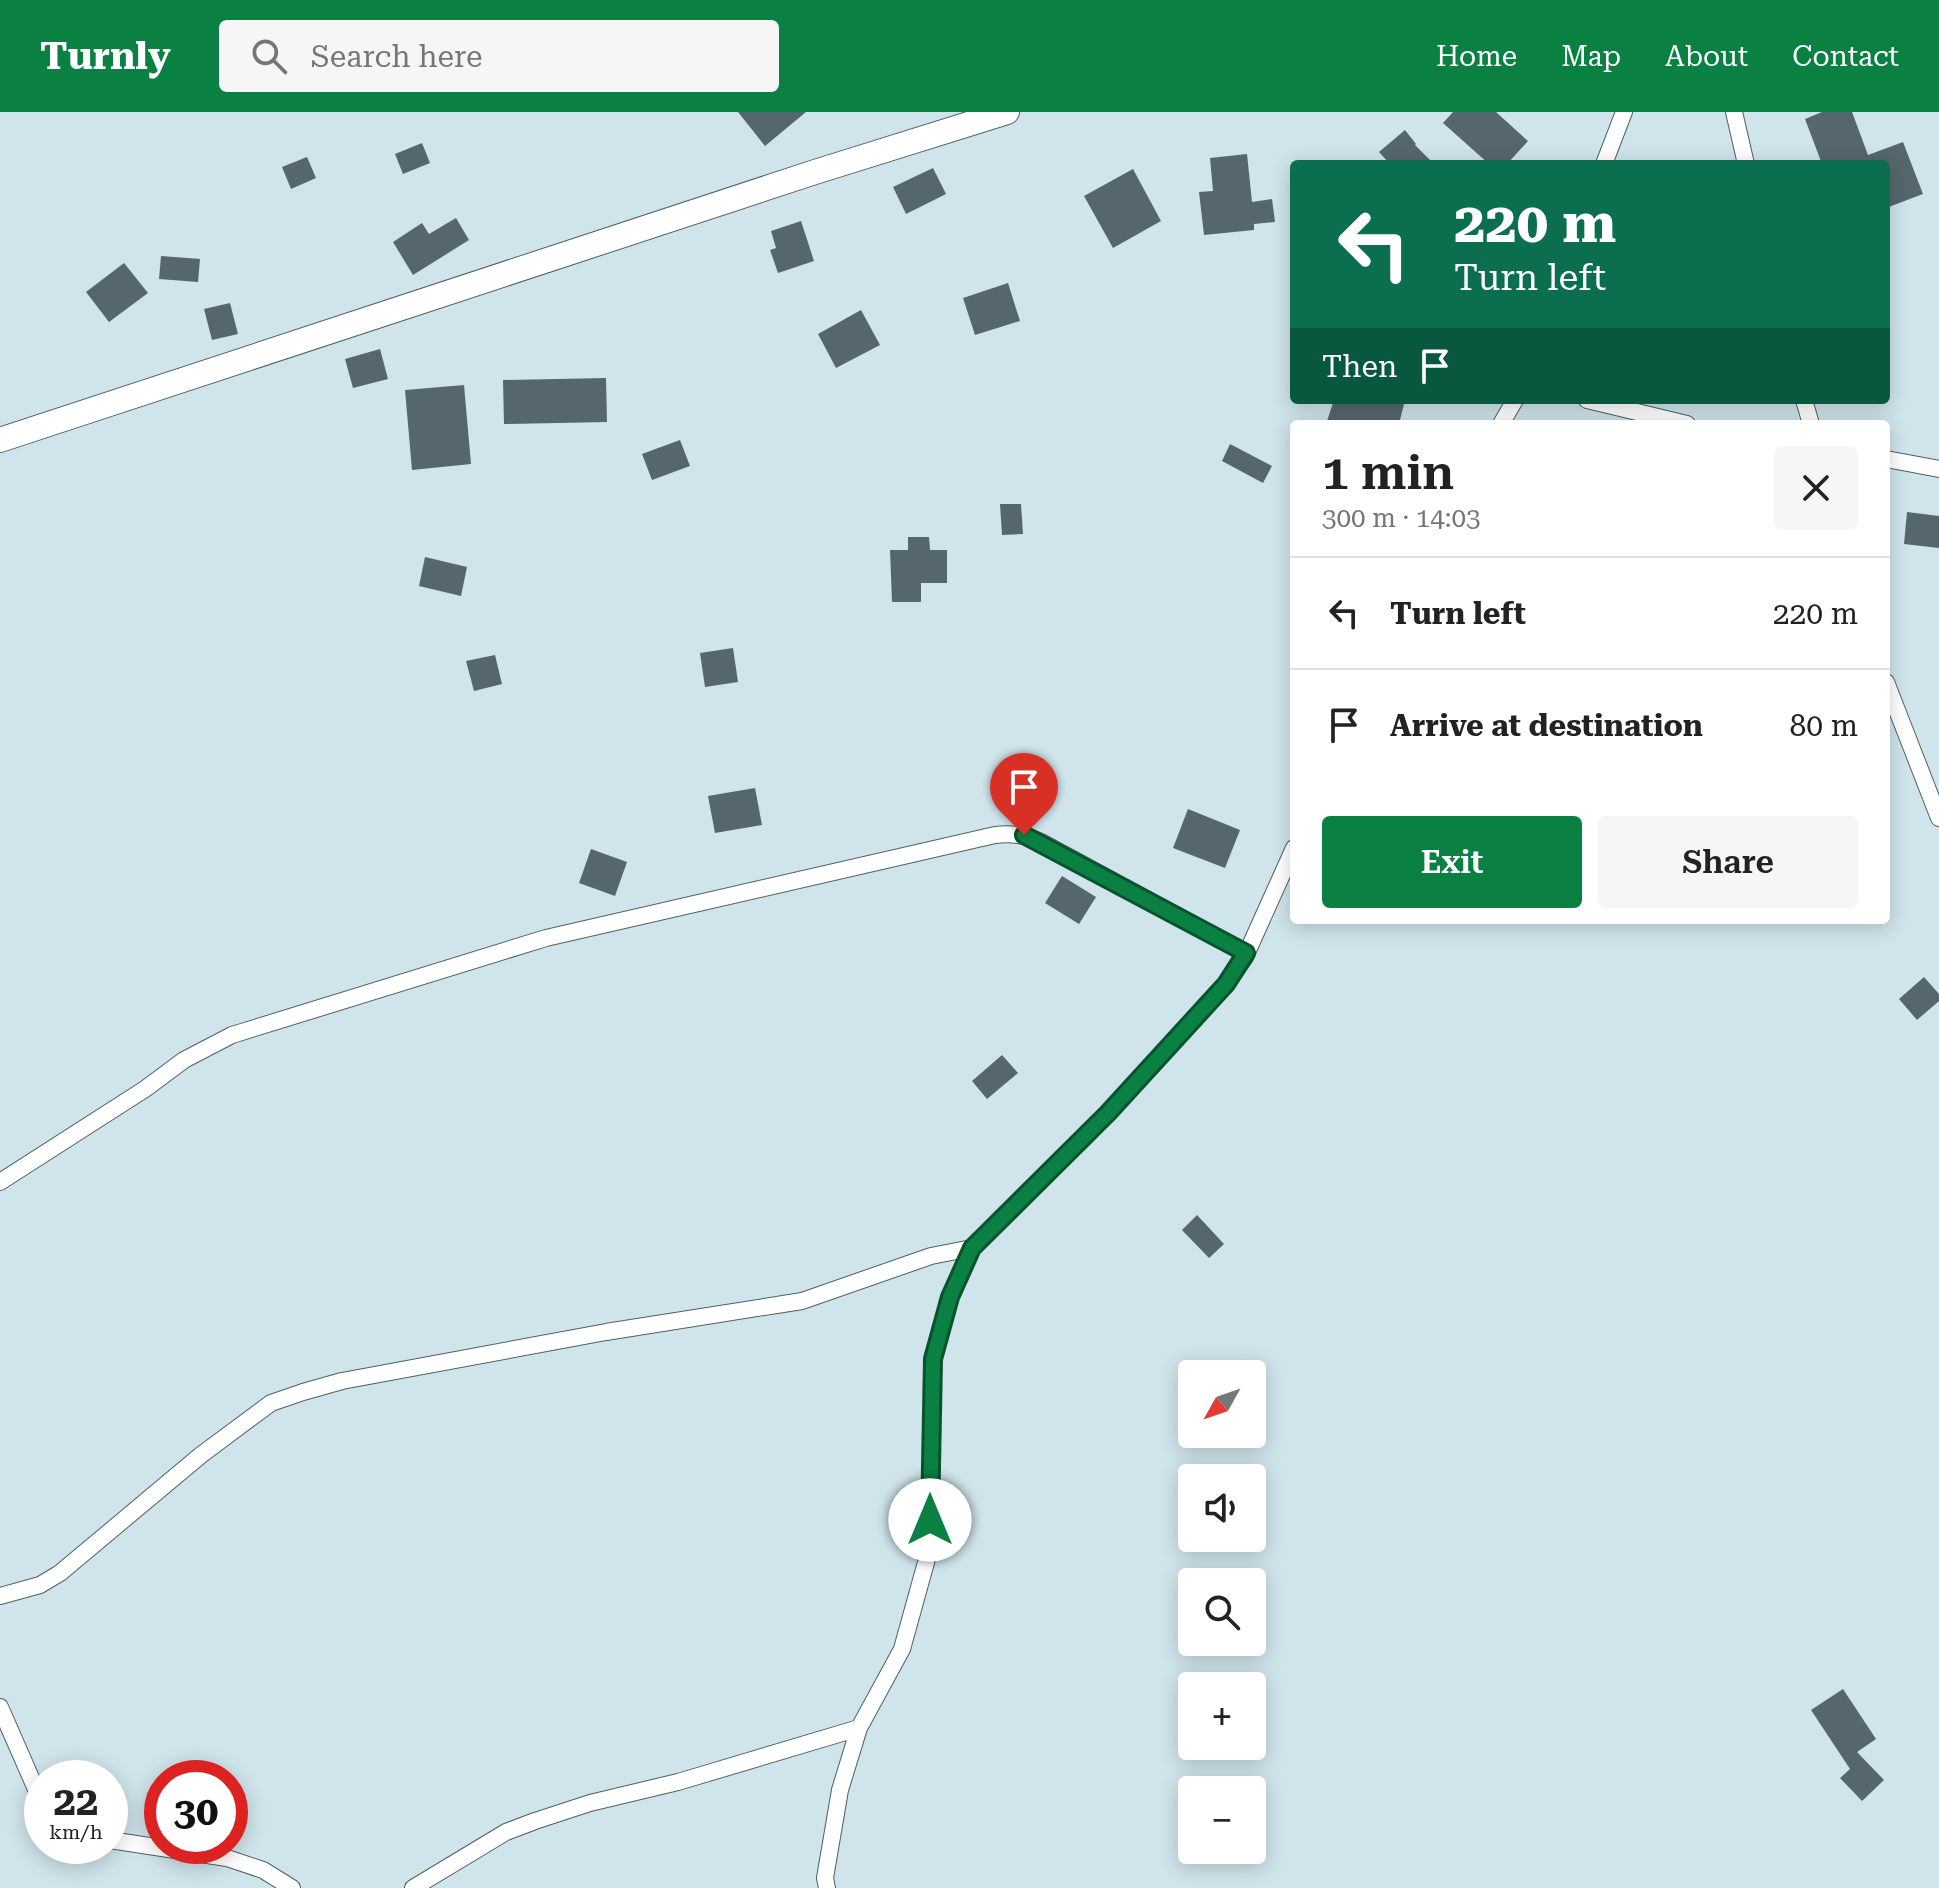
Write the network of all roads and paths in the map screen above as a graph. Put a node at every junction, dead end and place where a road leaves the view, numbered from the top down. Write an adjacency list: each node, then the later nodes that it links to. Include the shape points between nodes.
1 (1007, 112): 8 (street)
2 (1624, 112): 4 (street)
3 (1734, 112): 5 (street)
4 (1606, 160)
5 (1745, 160)
6 (1604, 404): 7 (street)
7 (1670, 420)
8 (0, 440)
9 (1890, 460): 10 (street)
10 (1939, 469)
11 (1890, 692): 12 (street)
12 (1939, 818)
13 (1290, 857): 14 (street)
14 (1246, 953): 15 (street, via 1041,842 1011,833 995,835 546,938 232,1035 184,1060); 16 (street, via 1226,984 1089,1133)
15 (0, 1182)
16 (972, 1248): 17 (street, via 931,1256 802,1301 357,1378 271,1403 60,1573 40,1585); 19 (street, via 950,1297 933,1359 930,1548 902,1649)
17 (0, 1596)
18 (0, 1707): 20 (street)
19 (859, 1728): 23 (street, via 535,1821 506,1832); 24 (street, via 840,1790)
20 (24, 1762)
21 (128, 1843): 22 (street, via 227,1858 263,1870)
22 (292, 1888)
23 (413, 1888)
24 (827, 1888)

